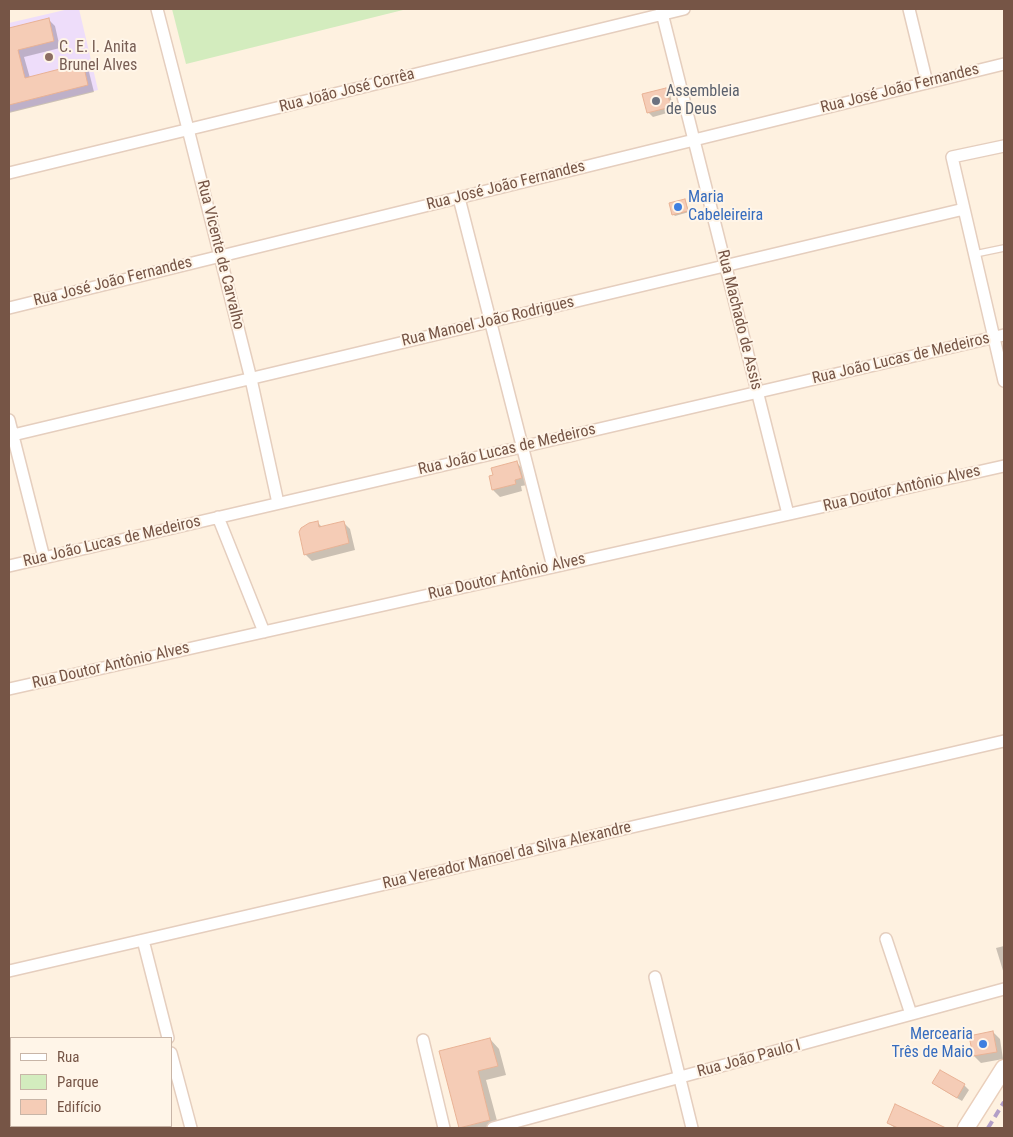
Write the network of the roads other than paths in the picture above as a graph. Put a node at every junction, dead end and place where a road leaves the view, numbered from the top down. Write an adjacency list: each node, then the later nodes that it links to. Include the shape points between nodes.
1 (157, 9): 7 (street, Rua Vicente de Carvalho)
2 (684, 9): 4 (street, Rua João José Corrêa)
3 (909, 9): 6 (street)
4 (662, 11): 7 (street, Rua João José Corrêa); 8 (street, Rua Machado de Assis)
5 (1004, 64): 6 (street, Rua José João Fernandes)
6 (928, 83): 8 (street, Rua José João Fernandes)
7 (188, 129): 10 (street, Rua João José Corrêa); 15 (street, Rua Vicente de Carvalho)
8 (694, 140): 11 (street, Rua José João Fernandes); 16 (street, Rua Machado de Assis)
9 (1004, 146): 12 (street, via 952,157)
10 (9, 173)
11 (459, 198): 15 (street, Rua José João Fernandes); 18 (street)
12 (964, 208): 14 (street); 16 (street, Rua Manoel João Rodrigues)
13 (1004, 248): 14 (lane)
14 (975, 254): 19 (street)
15 (220, 256): 17 (street, Rua José João Fernandes); 20 (street, Rua Vicente de Carvalho)
16 (726, 265): 18 (street, Rua Manoel João Rodrigues); 22 (street, Rua Machado de Assis)
17 (9, 308)
18 (490, 322): 20 (street, Rua Manoel João Rodrigues); 25 (street)
19 (999, 336): 21 (street); 22 (street, Rua João Lucas de Medeiros)
20 (251, 378): 24 (street, Rua Manoel João Rodrigues); 27 (street, Rua Vicente de Carvalho)
21 (1004, 380)
22 (758, 392): 25 (street, Rua João Lucas de Medeiros); 28 (street, Rua Machado de Assis)
23 (9, 420): 24 (street)
24 (13, 435): 30 (street)
25 (522, 447): 27 (street, Rua João Lucas de Medeiros); 32 (street)
26 (1004, 466): 28 (street, Rua Doutor Antônio Alves)
27 (278, 503): 29 (street, Rua João Lucas de Medeiros)
28 (788, 514): 32 (street, Rua Doutor Antônio Alves)
29 (218, 517): 30 (street, Rua João Lucas de Medeiros); 33 (street)
30 (44, 558): 31 (street, Rua João Lucas de Medeiros)
31 (9, 566)
32 (553, 567): 33 (street, Rua Doutor Antônio Alves)
33 (264, 632): 34 (street, Rua Doutor Antônio Alves)
34 (9, 689)
35 (1004, 742): 37 (street, Rua Vereador Manoel da Silva Alexandre)
36 (886, 939): 41 (street)
37 (143, 940): 38 (street, Rua Vereador Manoel da Silva Alexandre); 42 (street)
38 (9, 970)
39 (655, 977): 46 (street)
40 (1004, 989): 41 (street, Rua João Paulo I)
41 (911, 1014): 46 (street, Rua João Paulo I)
42 (168, 1037)
43 (423, 1040): 48 (street)
44 (172, 1057): 47 (street)
45 (1004, 1068): 51 (main road)
46 (679, 1078): 49 (street, Rua João Paulo I); 50 (street)
47 (190, 1128)
48 (444, 1128)
49 (493, 1128)
50 (692, 1128)
51 (966, 1128)

